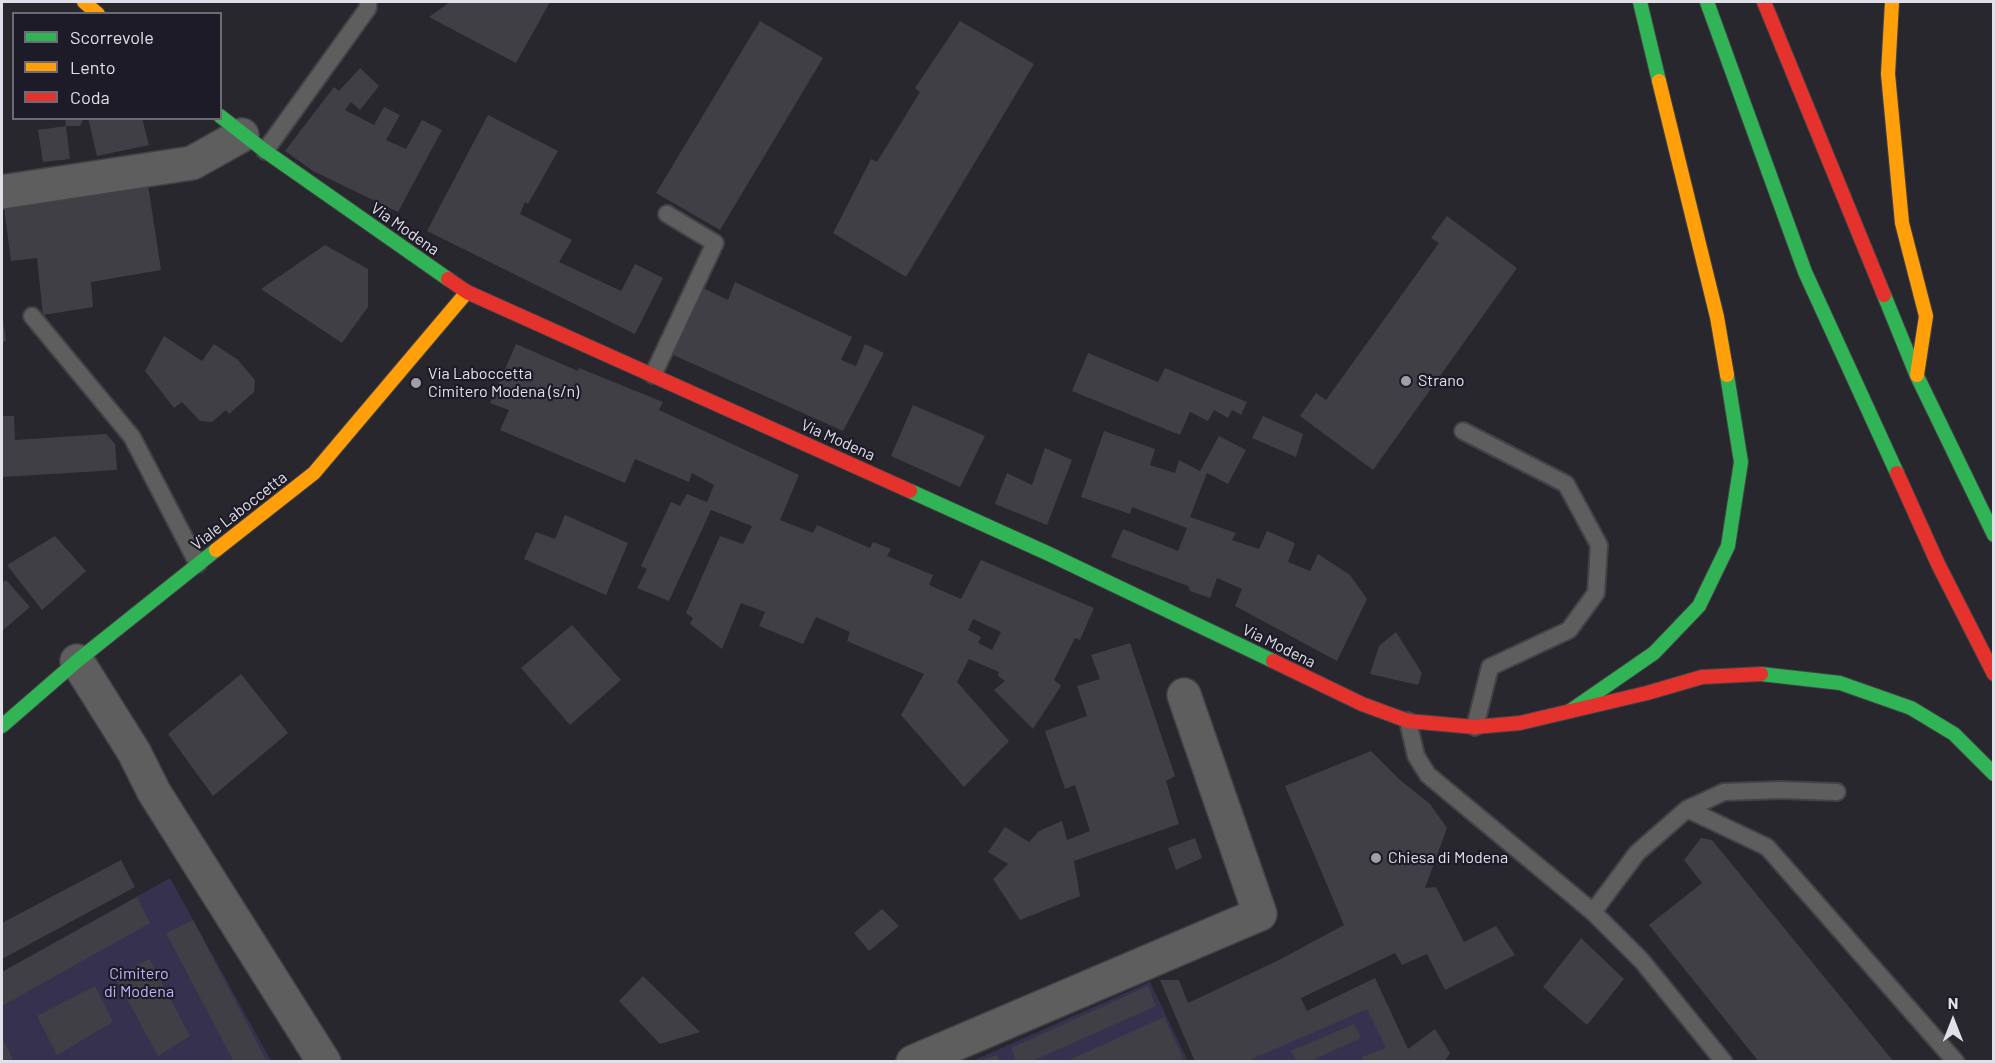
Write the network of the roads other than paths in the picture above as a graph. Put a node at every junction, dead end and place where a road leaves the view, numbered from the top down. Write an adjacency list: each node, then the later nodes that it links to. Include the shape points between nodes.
1 (84, 2): 7 (main road)
2 (368, 2): 8 (lane, via 368,8)
3 (1640, 2): 21 (main road, via 1717,317 1741,462 1728,546 1699,606 1654,653)
4 (1707, 2): 19 (main road, via 1805,272 1938,564)
5 (1764, 2): 14 (main road)
6 (1892, 2): 14 (main road, via 1888,74 1902,223 1926,316)
7 (96, 12)
8 (243, 134): 9 (street, via 192,163); 11 (main road, Via Modena)
9 (2, 192)
10 (667, 214): 13 (lane, via 715,243)
11 (467, 292): 13 (main road, Via Modena); 17 (main road, Viale Laboccetta, via 314,473)
12 (32, 316): 17 (lane, via 132,437)
13 (653, 375): 22 (main road, Via Modena, via 1047,553 1362,704)
14 (1917, 376): 16 (main road)
15 (1463, 431): 24 (lane, via 1566,484 1599,545 1596,593 1569,630 1490,667)
16 (1994, 535)
17 (198, 564): 18 (main road, Viale Laboccetta)
18 (77, 661): 23 (main road, Viale Laboccetta); 29 (street, via 134,752 154,792)
19 (1994, 674)
20 (1184, 695): 30 (street, via 1260,914)
21 (1570, 711): 24 (main road, Via Modena, via 1520,723); 25 (main road, Via Modena, via 1702,677 1765,674 1840,683 1911,708 1954,734)
22 (1408, 721): 24 (main road, Via Modena); 28 (lane, via 1416,756 1428,775)
23 (2, 726)
24 (1475, 727)
25 (1994, 774)
26 (1837, 792): 27 (lane, via 1724,792)
27 (1687, 809): 28 (lane, via 1636,853); 32 (lane, via 1767,847)
28 (1593, 912): 31 (lane, via 1642,961)
29 (324, 1062)
30 (913, 1062)
31 (1724, 1062)
32 (1956, 1062)

